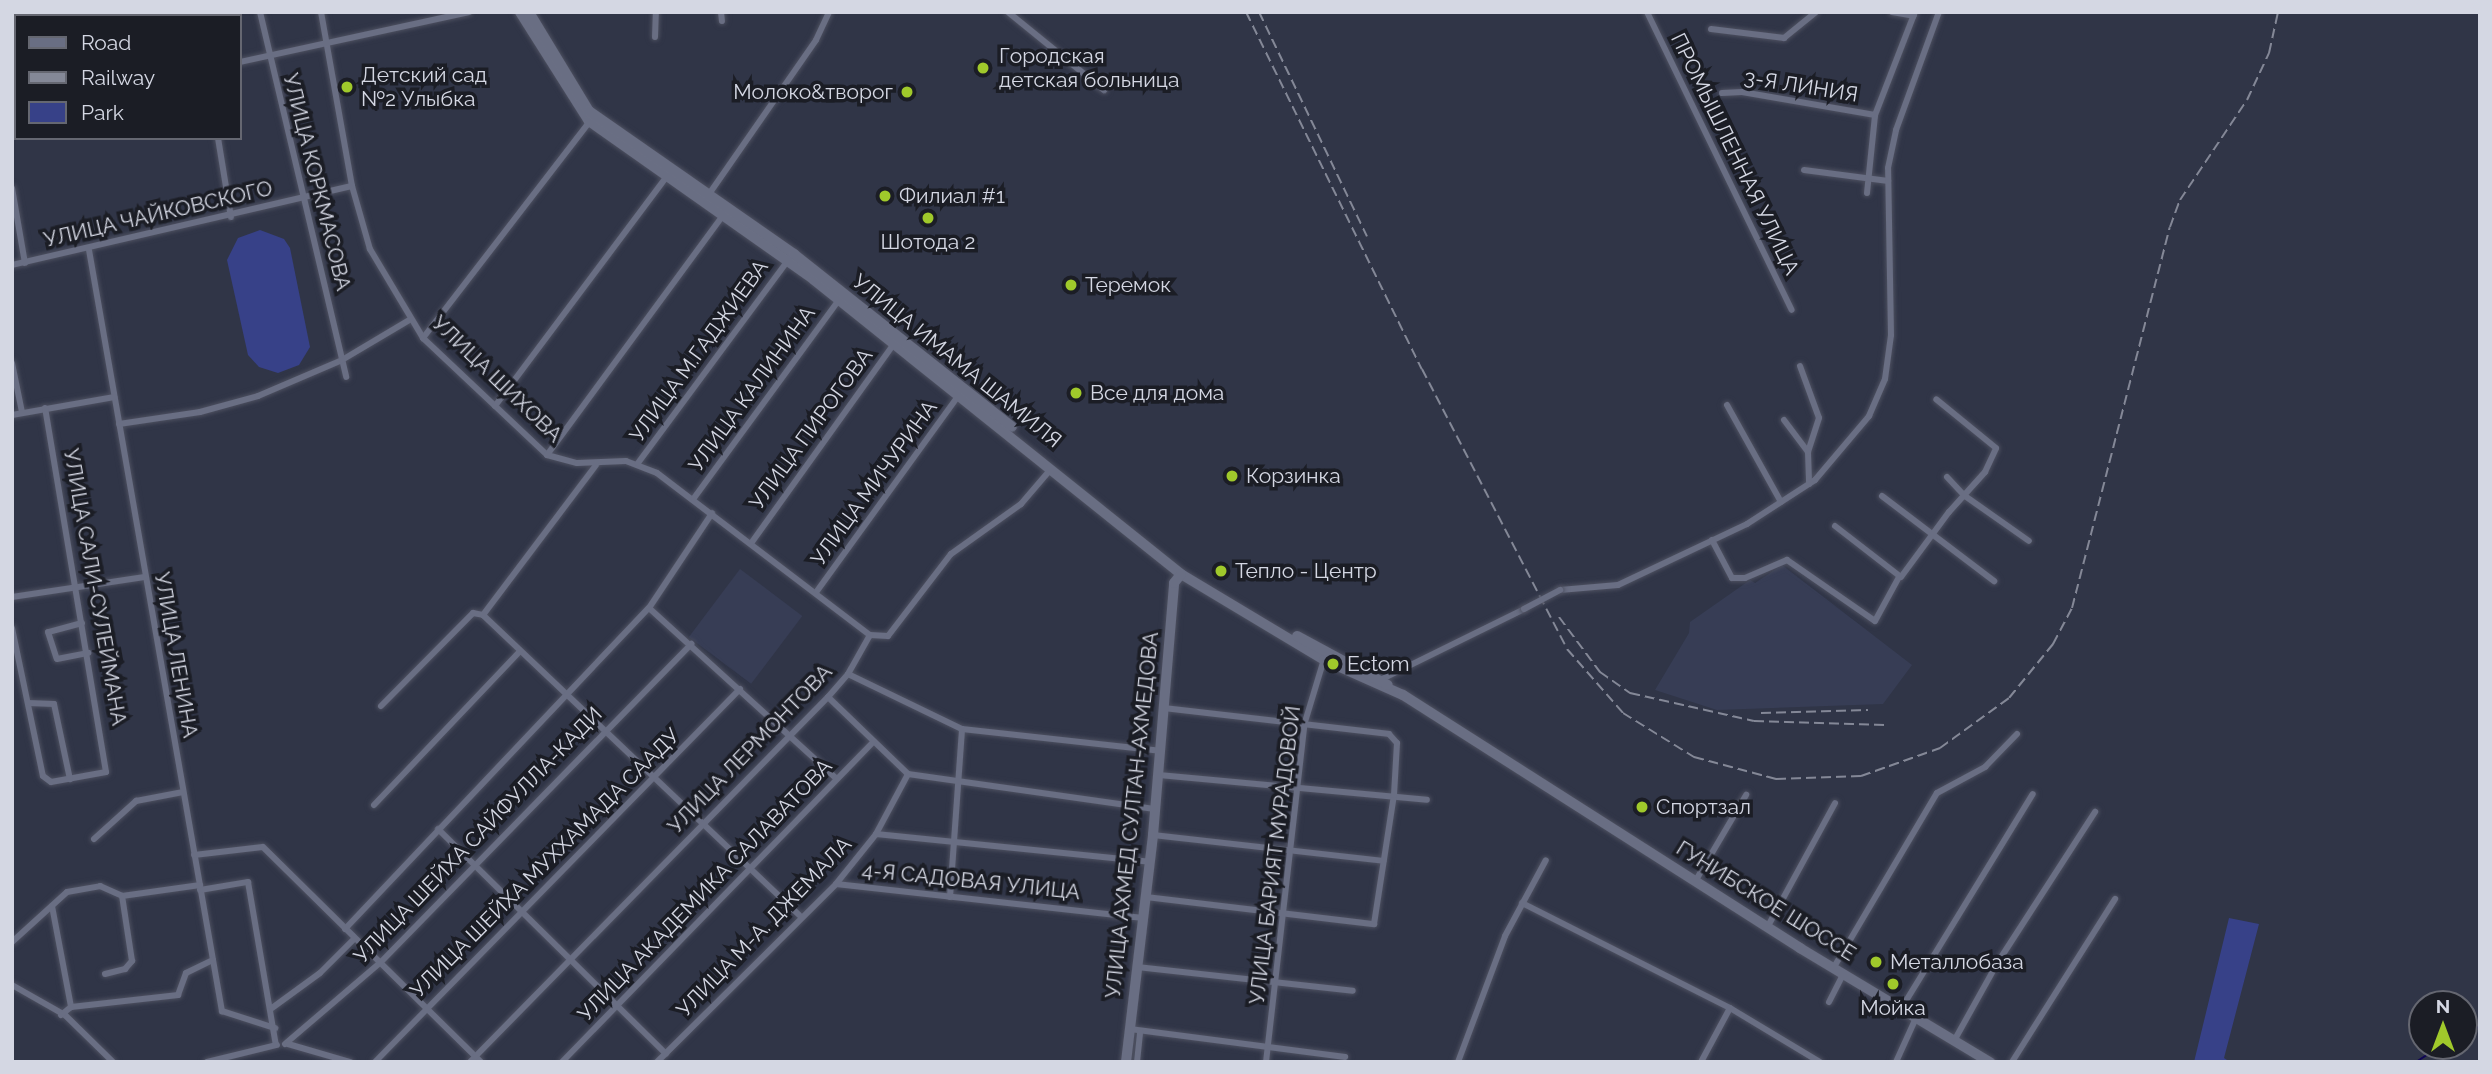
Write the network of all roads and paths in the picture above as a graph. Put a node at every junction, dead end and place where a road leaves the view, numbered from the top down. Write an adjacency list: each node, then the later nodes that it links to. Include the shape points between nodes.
1 (260, 12): 21 (street, УЛИЦА КОРКМАСОВА)
2 (321, 12): 20 (street, УЛИЦА ШИХОВА)
3 (469, 12): 20 (street)
4 (520, 12): 26 (main road, УЛИЦА ИМАМА ШАМИЛЯ)
5 (529, 12): 26 (main road, УЛИЦА ИМАМА ШАМИЛЯ)
6 (656, 12): 19 (street)
7 (720, 12): 17 (street)
8 (829, 12): 35 (street, via 816,40)
9 (1008, 12): 16 (street)
10 (1019, 12): 16 (street)
11 (1647, 12): 44 (street, ПРОМЫШЛЕННАЯ УЛИЦА)
12 (1816, 12): 18 (street, via 1784,38)
13 (1892, 12): 15 (street)
14 (1939, 12): 31 (street, via 1896,130)
15 (1914, 14): 25 (street)
16 (1014, 19): 23 (street)
17 (722, 21)
18 (1711, 29)
19 (655, 37)
20 (327, 42): 21 (street); 32 (street, УЛИЦА ШИХОВА)
21 (267, 56): 22 (street); 36 (street, УЛИЦА КОРКМАСОВА)
22 (242, 62)
23 (1104, 90)
24 (1723, 93): 25 (street, 3-Я ЛИНИЯ, via 1742,92)
25 (1875, 115): 30 (street)
26 (592, 118): 28 (main road, УЛИЦА ИМАМА ШАМИЛЯ); 35 (main road, УЛИЦА ИМАМА ШАМИЛЯ); 46 (street)
27 (218, 140): 38 (street)
28 (674, 168): 35 (main road, УЛИЦА ИМАМА ШАМИЛЯ); 56 (street)
29 (1804, 170): 30 (street)
30 (1868, 178): 31 (street); 34 (street)
31 (1888, 181): 68 (street, via 1891,335 1885,379 1869,416 1850,443)
32 (352, 186): 36 (street, УЛИЦА ЧАЙКОВСКОГО); 45 (street, УЛИЦА ШИХОВА, via 370,249)
33 (12, 188): 41 (street)
34 (1867, 193)
35 (708, 196): 37 (main road, УЛИЦА ИМАМА ШАМИЛЯ); 47 (main road, УЛИЦА ИМАМА ШАМИЛЯ)
36 (302, 199): 38 (street, УЛИЦА ЧАЙКОВСКОГО); 48 (street, УЛИЦА КОРКМАСОВА)
37 (724, 214): 40 (main road, УЛИЦА ИМАМА ШАМИЛЯ); 63 (street)
38 (231, 217): 39 (street, УЛИЦА ЧАЙКОВСКОГО)
39 (89, 250): 41 (street, УЛИЦА ЧАЙКОВСКОГО); 53 (street, УЛИЦА ЛЕНИНА)
40 (788, 260): 43 (main road, УЛИЦА ИМАМА ШАМИЛЯ); 64 (street, УЛИЦА М.ГАДЖИЕВА)
41 (25, 262): 42 (street, УЛИЦА ЧАЙКОВСКОГО)
42 (12, 265)
43 (839, 300): 47 (main road, УЛИЦА ИМАМА ШАМИЛЯ); 71 (street, УЛИЦА КАЛИНИНА)
44 (1792, 310)
45 (411, 319): 46 (street, УЛИЦА ШИХОВА); 48 (street)
46 (423, 338): 56 (street, УЛИЦА ШИХОВА)
47 (897, 340): 52 (main road, УЛИЦА ИМАМА ШАМИЛЯ); 78 (street, УЛИЦА ПИРОГОВА); 94 (main road, УЛИЦА ИМАМА ШАМИЛЯ, via 1176,565)
48 (342, 360): 51 (street, УЛИЦА КОРКМАСОВА); 61 (street, via 258,396 200,412)
49 (12, 363): 58 (street)
50 (1800, 366): 62 (street, via 1819,418)
51 (346, 377)
52 (959, 395): 66 (main road, УЛИЦА ИМАМА ШАМИЛЯ); 84 (street, УЛИЦА МИЧУРИНА)
53 (114, 397): 57 (street); 61 (street, УЛИЦА ЛЕНИНА)
54 (1936, 399): 70 (street, via 1996,448 1985,472)
55 (1727, 405): 72 (street)
56 (495, 406): 63 (street, УЛИЦА ШИХОВА)
57 (45, 408): 58 (street); 83 (street, УЛИЦА САЛИ-СУЛЕЙМАНА)
58 (22, 412): 59 (street)
59 (12, 415)
60 (1784, 420): 62 (street)
61 (119, 424): 80 (street, УЛИЦА ЛЕНИНА)
62 (1808, 452): 68 (street)
63 (547, 455): 65 (street, УЛИЦА ШИХОВА)
64 (639, 463): 65 (street, УЛИЦА ШИХОВА); 71 (street)
65 (596, 464): 87 (street)
66 (1051, 469): 79 (main road, УЛИЦА ИМАМА ШАМИЛЯ); 90 (street, via 1021,504 951,554 888,636)
67 (1947, 477): 70 (street)
68 (1809, 484): 72 (street)
69 (1882, 496): 75 (street)
70 (1965, 496): 75 (street); 77 (street)
71 (694, 498): 73 (street)
72 (1782, 502): 76 (street)
73 (712, 513): 78 (street); 86 (street)
74 (1835, 526): 81 (street)
75 (1932, 537): 81 (street); 82 (street)
76 (1712, 540): 81 (street, via 1731,578 1745,578 1787,560 1875,621); 96 (street, bridge, via 1618,585 1560,590)
77 (2029, 541)
78 (752, 542): 84 (street)
79 (1181, 574): 94 (main road, УЛИЦА ИМАМА ШАМИЛЯ); 102 (main road, УЛИЦА АХМЕД СУЛТАН-АХМЕДОВА, via 1174,583)
80 (144, 577): 83 (street); 117 (street, УЛИЦА ЛЕНИНА)
81 (1899, 577)
82 (1994, 581)
83 (76, 587): 85 (street); 88 (street, УЛИЦА САЛИ-СУЛЕЙМАНА)
84 (817, 591): 90 (street)
85 (12, 597)
86 (649, 608): 91 (street); 98 (street)
87 (483, 615): 92 (street); 101 (street, via 473,613)
88 (82, 623): 93 (street, УЛИЦА САЛИ-СУЛЕЙМАНА); 93 (street, via 48,632 57,659)
89 (12, 628): 100 (street)
90 (870, 635): 95 (street, УЛИЦА ЛЕРМОНТОВА)
91 (691, 644): 97 (street); 105 (street, УЛИЦА ШЕЙХА САЙФУЛЛА-КАДИ)
92 (520, 651): 98 (street); 123 (street)
93 (88, 653): 112 (street, УЛИЦА САЛИ-СУЛЕЙМАНА, via 106,772)
94 (1325, 657): 96 (main road, УЛИЦА ИМАМА ШАМИЛЯ); 103 (street, УЛИЦА БАРИЯТ МУРАДОВОЙ)
95 (848, 674): 99 (street, УЛИЦА ЛЕРМОНТОВА); 104 (street)
96 (1379, 682): 139 (main road, ГУНИБСКОЕ ШОССЕ)
97 (740, 689): 107 (street); 113 (street, УЛИЦА ШЕЙХА МУХХАМАДА СААДУ)
98 (565, 695): 105 (street); 127 (street)
99 (828, 697): 107 (street, УЛИЦА ЛЕРМОНТОВА); 108 (street)
100 (28, 703): 112 (street, via 54,704); 112 (street, via 43,776 51,782)
101 (381, 706)
102 (1164, 708): 103 (street); 109 (main road, УЛИЦА АХМЕД СУЛТАН-АХМЕДОВА)
103 (1306, 722): 116 (street, УЛИЦА БАРИЯТ МУРАДОВОЙ); 119 (street, via 1396,737)
104 (962, 729): 109 (street); 115 (street)
105 (603, 731): 113 (street); 137 (street, УЛИЦА ШЕЙХА САЙФУЛЛА-КАДИ)
106 (2017, 734): 160 (street, via 1985,767 1937,793)
107 (790, 735): 114 (street); 126 (street, УЛИЦА ЛЕРМОНТОВА)
108 (873, 742): 110 (street); 114 (street, УЛИЦА АКАДЕМИКА САЛАВАТОВА)
109 (1160, 751): 111 (main road, УЛИЦА АХМЕД СУЛТАН-АХМЕДОВА)
110 (908, 774): 115 (street); 128 (street, УЛИЦА М-А. ДЖЕМАЛА)
111 (1159, 775): 116 (street); 124 (main road, УЛИЦА АХМЕД СУЛТАН-АХМЕДОВА)
112 (71, 779)
113 (652, 779): 126 (street); 148 (street, УЛИЦА ШЕЙХА МУХХАМАДА СААДУ)
114 (837, 779): 138 (street, УЛИЦА АКАДЕМИКА САЛАВАТОВА)
115 (960, 781): 124 (street); 131 (street)
116 (1298, 785): 119 (street); 132 (street, УЛИЦА БАРИЯТ МУРАДОВОЙ)
117 (183, 792): 130 (street, via 136,801); 133 (street, УЛИЦА ЛЕНИНА)
118 (2033, 794): 172 (street)
119 (1394, 795): 121 (street); 135 (street)
120 (1746, 795): 139 (street)
121 (1427, 800)
122 (1835, 803): 152 (street)
123 (374, 806)
124 (1155, 809): 129 (main road, УЛИЦА АХМЕД СУЛТАН-АХМЕДОВА)
125 (2095, 812): 177 (street, via 1998,962)
126 (702, 824): 138 (street); 156 (street, УЛИЦА ЛЕРМОНТОВА)
127 (438, 830): 137 (street); 153 (street)
128 (876, 834): 131 (street); 140 (street, УЛИЦА М-А. ДЖЕМАЛА)
129 (1153, 835): 132 (street); 136 (main road, УЛИЦА АХМЕД СУЛТАН-АХМЕДОВА)
130 (94, 839)
131 (955, 842): 136 (street); 143 (street)
132 (1291, 850): 135 (street); 150 (street, УЛИЦА БАРИЯТ МУРАДОВОЙ)
133 (194, 855): 141 (street, УЛИЦА ЛЕНИНА); 153 (street, via 264,847)
134 (1546, 860): 146 (street)
135 (1384, 861): 150 (street, via 1374,924)
136 (1150, 862): 144 (main road, УЛИЦА АХМЕД СУЛТАН-АХМЕДОВА)
137 (475, 865): 148 (street); 158 (street, УЛИЦА ШЕЙХА САЙФУЛЛА-КАДИ)
138 (750, 869): 149 (street); 167 (street, УЛИЦА АКАДЕМИКА САЛАВАТОВА)
139 (1696, 880): 152 (main road, ГУНИБСКОЕ ШОССЕ)
140 (836, 884): 143 (street, 4-Я САДОВАЯ УЛИЦА); 149 (street, УЛИЦА М-А. ДЖЕМАЛА)
141 (200, 887): 142 (street); 157 (street, УЛИЦА ЛЕНИНА); 169 (street, via 248,881)
142 (122, 897): 147 (street, via 100,887 67,892); 162 (street, via 132,961 125,969)
143 (950, 897): 151 (street, 4-Я САДОВАЯ УЛИЦА)
144 (1146, 898): 150 (street); 151 (main road, УЛИЦА АХМЕД СУЛТАН-АХМЕДОВА)
145 (2115, 899): 200 (street)
146 (1522, 902): 171 (street); 195 (street)
147 (52, 906): 155 (street); 168 (street)
148 (521, 909): 156 (street); 170 (street, УЛИЦА ШЕЙХА МУХХАМАДА СААДУ)
149 (799, 915): 181 (street, УЛИЦА М-А. ДЖЕМАЛА)
150 (1283, 915): 163 (street, УЛИЦА БАРИЯТ МУРАДОВОЙ)
151 (1143, 918): 159 (main road, УЛИЦА АХМЕД СУЛТАН-АХМЕДОВА)
152 (1768, 926): 160 (main road, ГУНИБСКОЕ ШОССЕ)
153 (345, 929): 154 (street)
154 (355, 938): 158 (street); 169 (street, via 320,973)
155 (12, 942)
156 (571, 958): 167 (street); 183 (street, УЛИЦА ЛЕРМОНТОВА)
157 (213, 960): 168 (street, via 186,973 178,995); 175 (street, УЛИЦА ЛЕНИНА, via 222,1011)
158 (380, 963): 170 (street); 178 (street, УЛИЦА ШЕЙХА САЙФУЛЛА-КАДИ)
159 (1137, 967): 163 (street); 176 (main road, УЛИЦА АХМЕД СУЛТАН-АХМЕДОВА)
160 (1834, 967): 161 (main road, ГУНИБСКОЕ ШОССЕ)
161 (1844, 973): 166 (street); 172 (main road, ГУНИБСКОЕ ШОССЕ)
162 (105, 974)
163 (1275, 982): 165 (street); 180 (street, УЛИЦА БАРИЯТ МУРАДОВОЙ)
164 (12, 985): 173 (street)
165 (1353, 991)
166 (1829, 1002)
167 (618, 1004): 181 (street); 190 (street, УЛИЦА АКАДЕМИКА САЛАВАТОВА)
168 (71, 1007): 173 (street)
169 (272, 1008): 175 (street)
170 (426, 1008): 183 (street); 188 (street, УЛИЦА ШЕЙХА МУХХАМАДА СААДУ)
171 (1730, 1008): 196 (street); 197 (street)
172 (1902, 1009): 174 (main road, ГУНИБСКОЕ ШОССЕ)
173 (62, 1014): 184 (street)
174 (1916, 1018): 177 (main road, ГУНИБСКОЕ ШОССЕ); 198 (street)
175 (275, 1028): 179 (street)
176 (1135, 1031): 180 (street); 192 (main road, УЛИЦА АХМЕД СУЛТАН-АХМЕДОВА); 193 (street)
177 (1953, 1043): 199 (main road, ГУНИБСКОЕ ШОССЕ)
178 (285, 1044): 179 (street); 187 (street, via 297,1043)
179 (276, 1045): 186 (street)
180 (1268, 1047): 182 (street); 194 (street, УЛИЦА БАРИЯТ МУРАДОВОЙ)
181 (666, 1054): 191 (street, УЛИЦА М-А. ДЖЕМАЛА)
182 (1345, 1057)
183 (472, 1059): 189 (street)
184 (103, 1060): 185 (street)
185 (113, 1062)
186 (207, 1062)
187 (350, 1062)
188 (375, 1062)
189 (481, 1062)
190 (562, 1062)
191 (657, 1062)
192 (1126, 1062)
193 (1138, 1062)
194 (1266, 1062)
195 (1458, 1062)
196 (1701, 1062)
197 (1820, 1062)
198 (1896, 1062)
199 (1990, 1062)
200 (2012, 1062)

